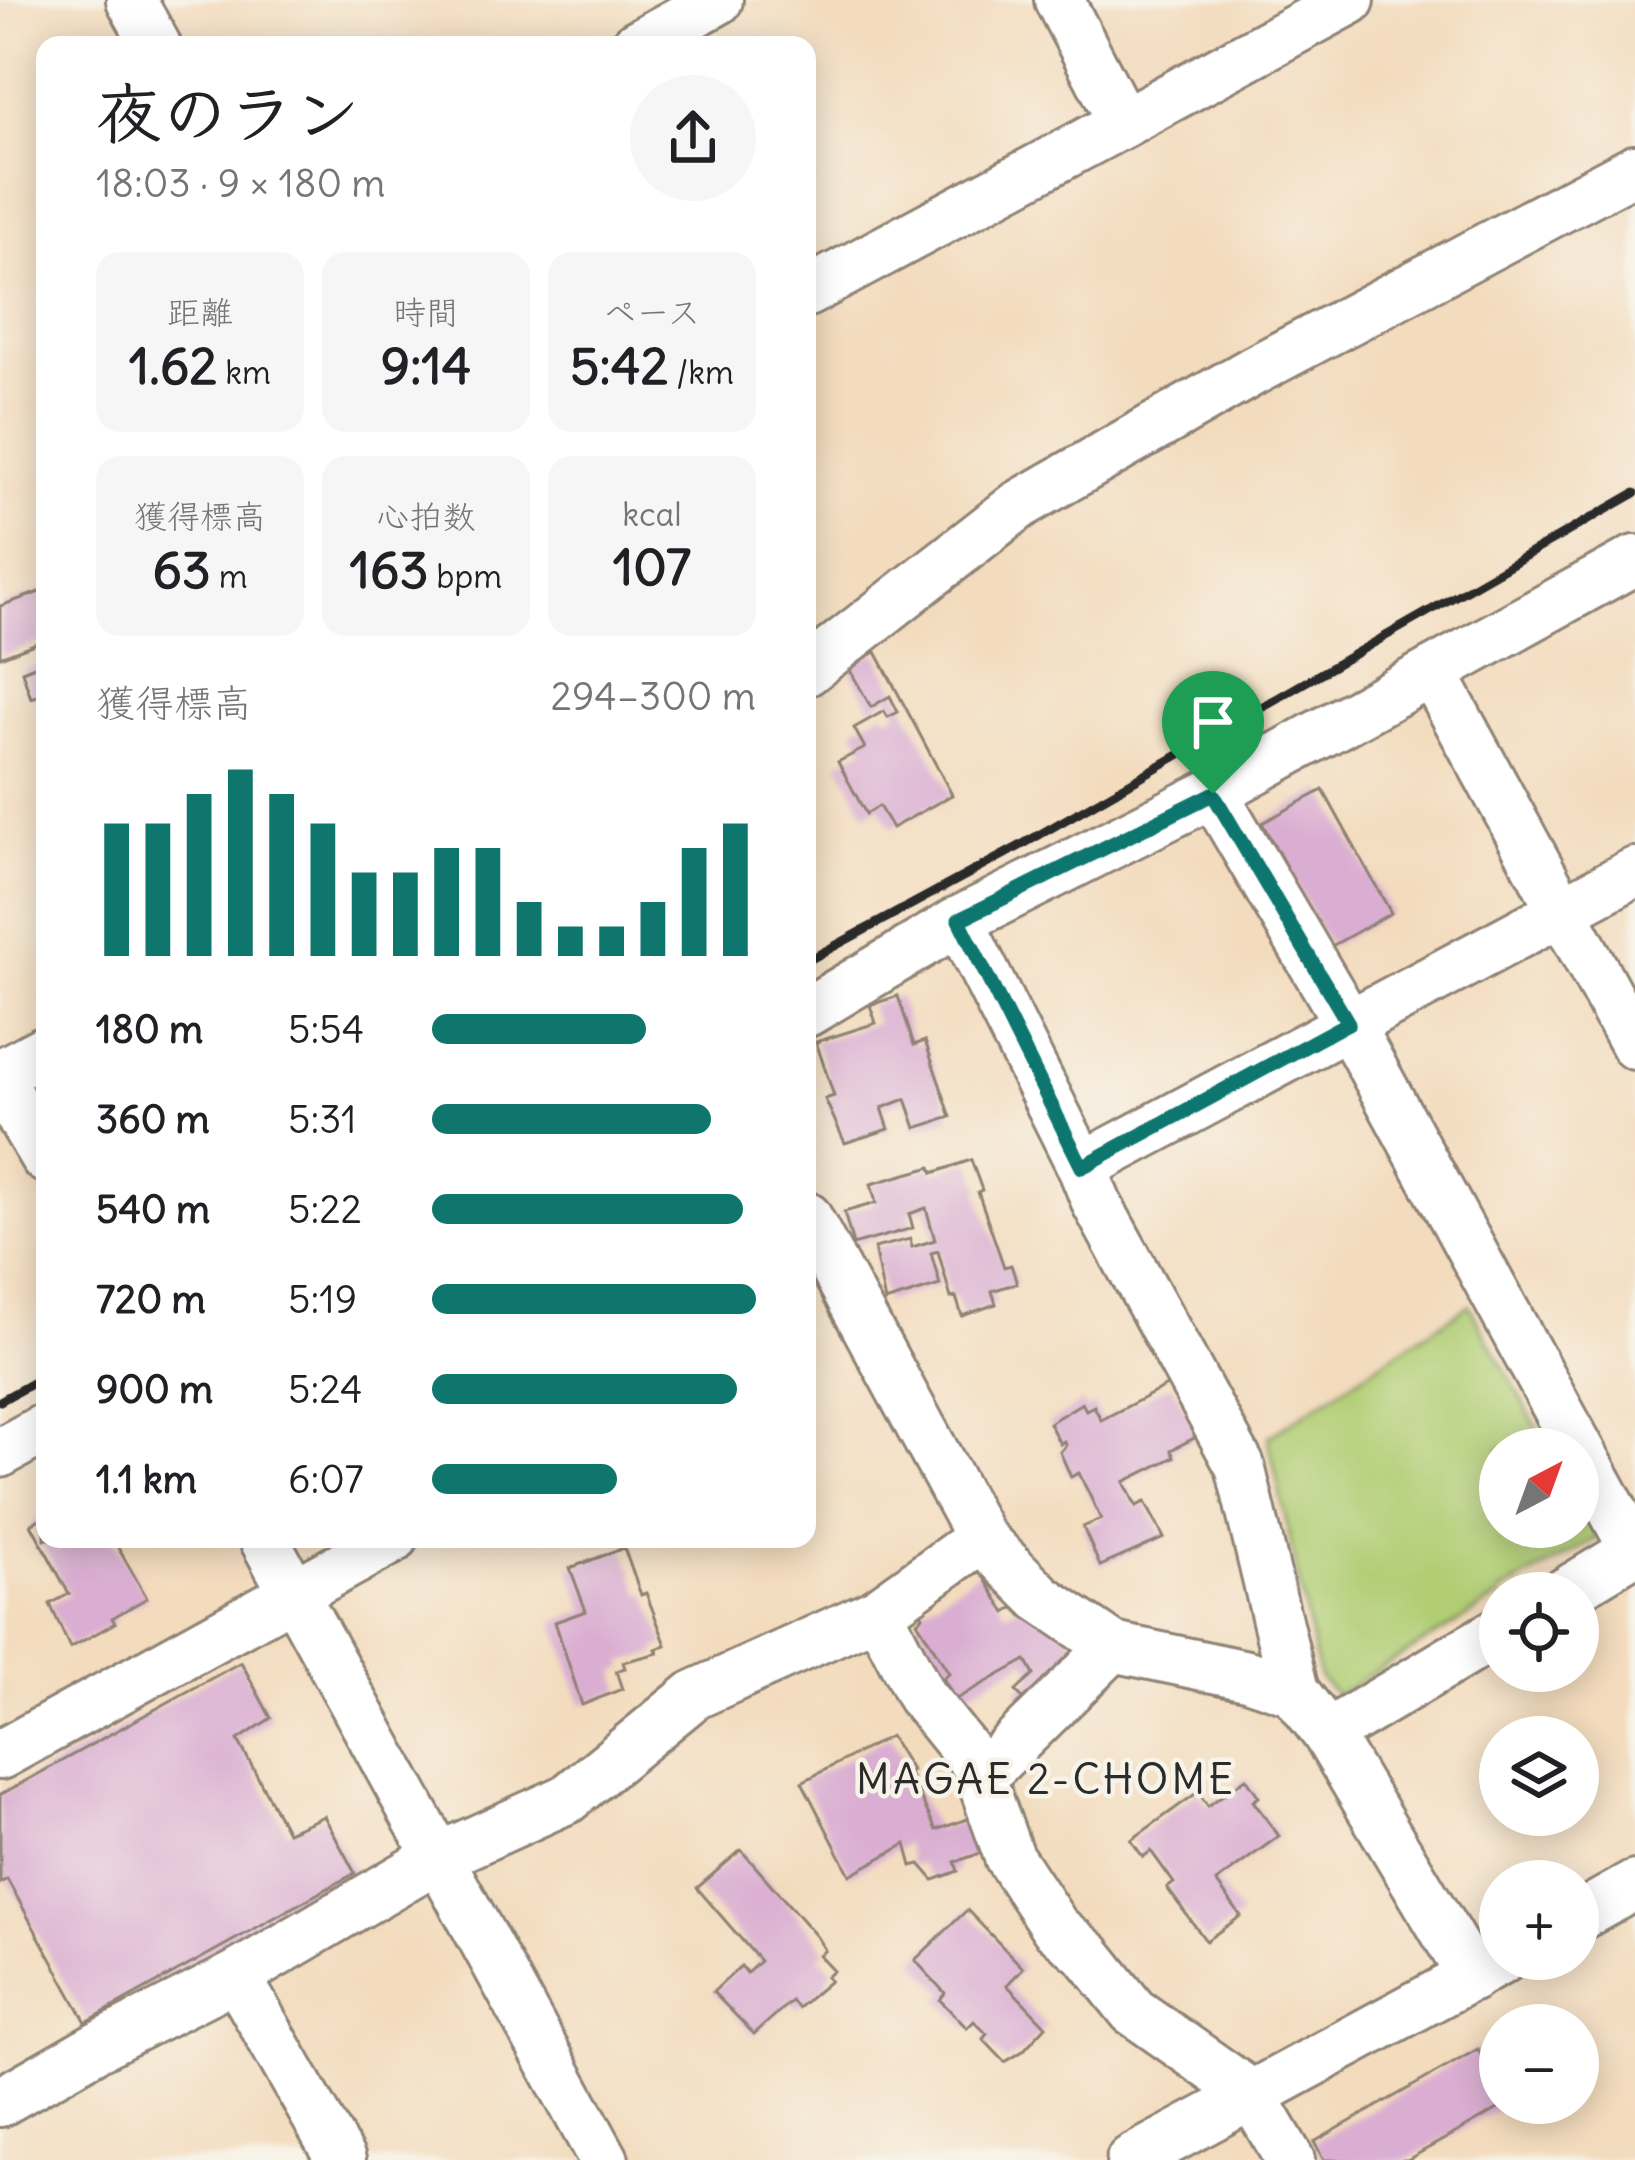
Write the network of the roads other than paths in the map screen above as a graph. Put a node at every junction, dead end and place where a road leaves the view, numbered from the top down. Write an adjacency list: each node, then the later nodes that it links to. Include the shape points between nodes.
1 (131, 0): 5 (street)
2 (718, 0): 6 (street)
3 (1059, 0): 7 (street)
4 (1350, 0): 7 (street)
5 (151, 36)
6 (652, 36)
7 (1124, 123): 9 (street)
8 (1635, 169): 11 (street, via 1019,505)
9 (816, 287)
10 (1635, 560): 12 (street)
11 (816, 663)
12 (1432, 672): 13 (street); 15 (street)
13 (1213, 794): 16 (street); 18 (street)
14 (1635, 872): 15 (street)
15 (1560, 910): 18 (street); 19 (street)
16 (959, 920): 17 (street); 23 (street)
17 (816, 1007)
18 (1348, 1023): 23 (street); 30 (street)
19 (1635, 1046)
20 (36, 1056): 21 (street)
21 (0, 1078): 22 (street)
22 (36, 1142)
23 (1082, 1167): 36 (street, via 1240,1466)
24 (819, 1267): 27 (street)
25 (36, 1433): 26 (street)
26 (0, 1453)
27 (982, 1538): 33 (street); 35 (street, via 1041,1598)
28 (269, 1548): 32 (street)
29 (377, 1548): 32 (street)
30 (1635, 1551): 31 (street)
31 (1599, 1572)
32 (295, 1592): 38 (street); 40 (street)
33 (878, 1612): 39 (street, via 921,1696); 40 (street, via 694,1695 567,1799)
34 (1479, 1644): 37 (street)
35 (1113, 1647): 36 (street); 39 (street)
36 (1294, 1691): 37 (street)
37 (1327, 1734): 43 (street)
38 (0, 1755)
39 (980, 1777): 46 (street, via 1009,1857 1055,1927 1133,2011)
40 (437, 1858): 45 (street); 49 (street)
41 (1635, 1885): 42 (street)
42 (1599, 1905)
43 (1479, 1956)
44 (1479, 1972): 46 (street)
45 (236, 1976): 47 (street); 48 (street)
46 (1252, 2096): 50 (street); 51 (street)
47 (0, 2102)
48 (341, 2160)
49 (604, 2160)
50 (1131, 2160)
51 (1290, 2160)

